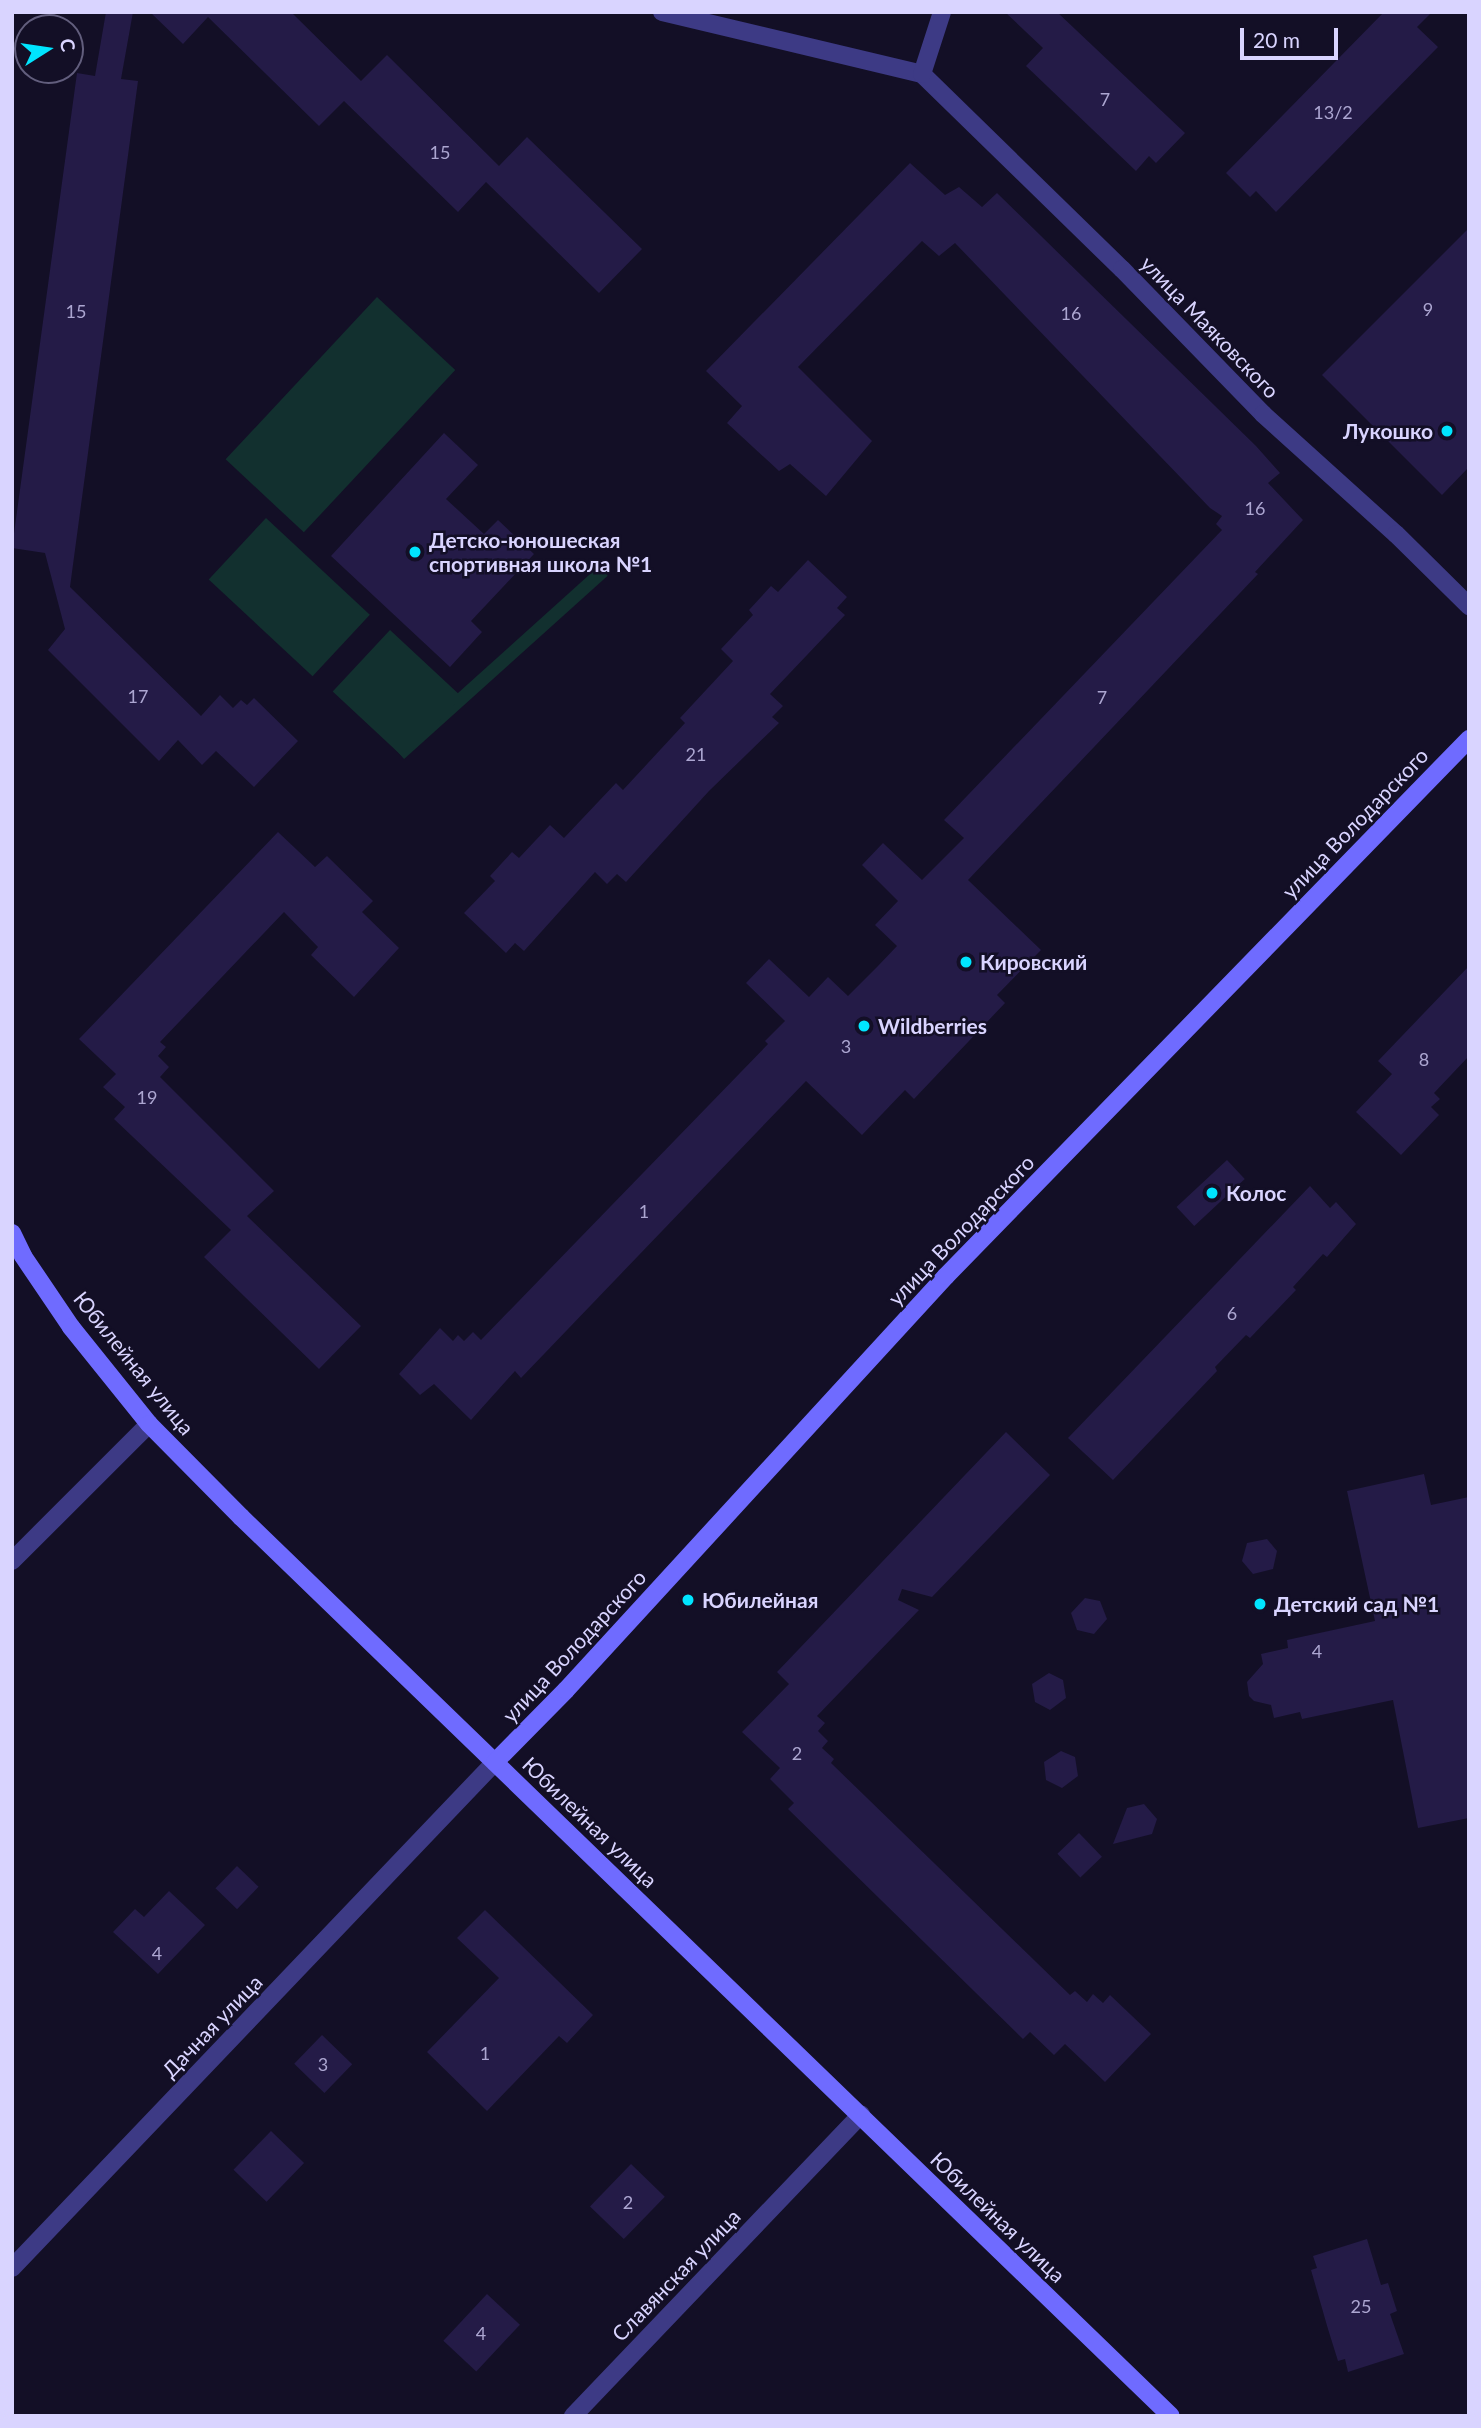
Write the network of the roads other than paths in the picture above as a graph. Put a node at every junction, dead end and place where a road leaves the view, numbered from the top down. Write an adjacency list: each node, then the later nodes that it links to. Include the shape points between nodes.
1 (662, 12): 3 (street)
2 (942, 12): 3 (street)
3 (922, 74): 4 (street, улица Маяковского, via 1263,414)
4 (1469, 606)
5 (1469, 739): 9 (street, улица Володарского, via 946,1276)
6 (12, 1233): 7 (street, Юбилейная улица, via 71,1327)
7 (149, 1424): 8 (street); 9 (street, Юбилейная улица)
8 (12, 1560)
9 (495, 1762): 10 (street, Юбилейная улица); 11 (street, Дачная улица)
10 (860, 2115): 12 (street, Славянская улица); 13 (street, Юбилейная улица)
11 (12, 2268)
12 (573, 2416)
13 (1171, 2416)

